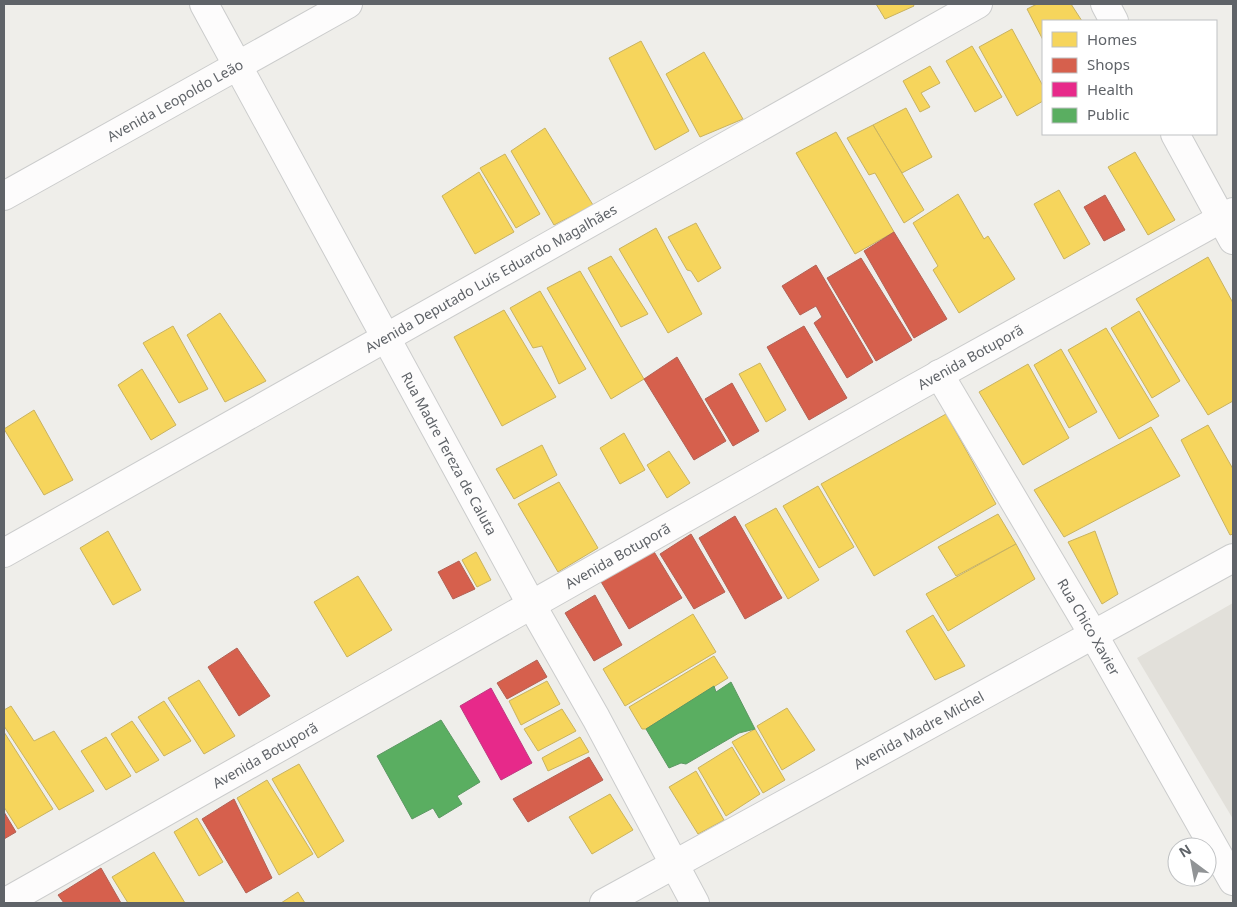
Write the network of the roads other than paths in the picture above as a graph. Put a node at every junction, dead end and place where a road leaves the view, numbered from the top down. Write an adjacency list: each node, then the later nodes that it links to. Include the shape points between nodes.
1 (204, 4): 6 (street, Rua Madre Tereza de Caluta)
2 (348, 4): 6 (street, Avenida Leopoldo Leão)
3 (978, 4): 10 (street, Avenida Deputado Luís Eduardo Magalhães)
4 (1105, 4): 5 (street)
5 (1113, 20)
6 (238, 65): 8 (street, Avenida Leopoldo Leão); 10 (street, Rua Madre Tereza de Caluta)
7 (1176, 135): 9 (street)
8 (4, 196)
9 (1229, 224): 11 (street, Avenida Botuporã)
10 (384, 337): 12 (street, Avenida Deputado Luís Eduardo Magalhães); 14 (street, Rua Madre Tereza de Caluta)
11 (939, 374): 14 (street, Avenida Botuporã); 15 (street, Rua Chico Xavier)
12 (4, 553)
13 (1233, 558): 15 (street, Avenida Madre Michel)
14 (531, 604): 16 (street, Rua Madre Tereza de Caluta, via 596,718); 18 (street, Avenida Botuporã)
15 (1093, 634): 16 (street, Avenida Madre Michel); 17 (street, Rua Chico Xavier)
16 (673, 865): 19 (street, Avenida Madre Michel); 20 (street, Rua Madre Tereza de Caluta)
17 (1233, 881)
18 (4, 903)
19 (604, 903)
20 (695, 903)

